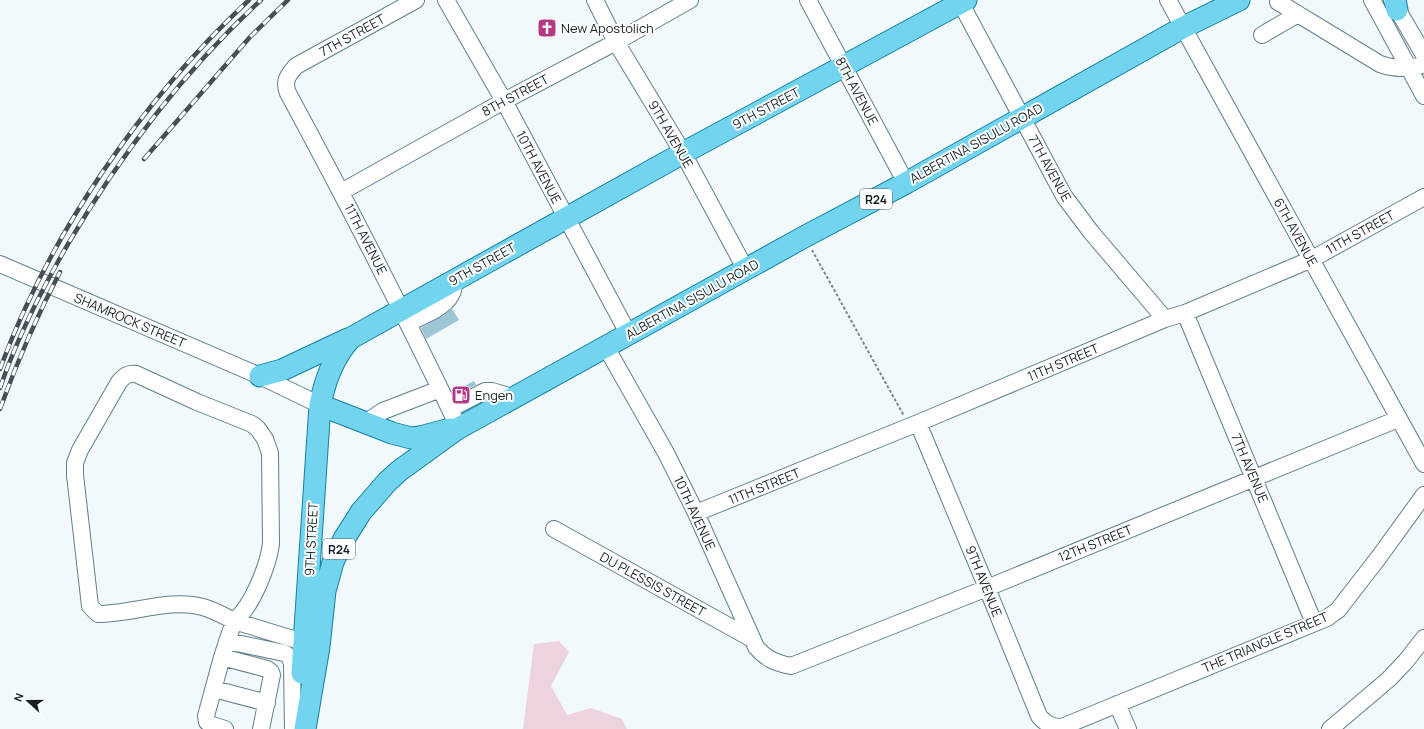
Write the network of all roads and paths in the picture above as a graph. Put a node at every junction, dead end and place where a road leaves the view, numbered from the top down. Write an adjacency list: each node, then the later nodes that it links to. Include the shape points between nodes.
1 (416, 0): 17 (street, 7TH STREET)
2 (446, 0): 22 (street, 10TH AVENUE)
3 (595, 0): 15 (street, 9TH AVENUE)
4 (690, 0): 15 (street, 8TH STREET)
5 (808, 0): 19 (street, 8TH AVENUE)
6 (1168, 0): 13 (street, 6TH AVENUE)
7 (1239, 0): 13 (main road, ALBERTINA SISULU ROAD / R24)
8 (1372, 0): 20 (street)
9 (962, 1): 19 (main road, 9TH STREET / R24); 23 (street, 7TH AVENUE)
10 (1278, 2): 12 (street)
11 (1394, 3): 16 (street)
12 (1298, 14): 14 (street); 20 (street, via 1380,64 1390,68)
13 (1182, 28): 23 (main road, ALBERTINA SISULU ROAD / R24); 30 (street, 6TH AVENUE)
14 (1262, 35)
15 (616, 42): 22 (street, 8TH STREET); 24 (street, 9TH AVENUE)
16 (1424, 55)
17 (308, 59): 26 (street, 11TH AVENUE, via 291,72 286,79 285,87)
18 (1424, 65): 20 (street)
19 (844, 66): 24 (main road, 9TH STREET / R24); 25 (street, 8TH AVENUE)
20 (1408, 68): 21 (street)
21 (1424, 96)
22 (504, 100): 26 (street, 8TH STREET); 28 (street, 10TH AVENUE)
23 (1022, 117): 25 (main road, ALBERTINA SISULU ROAD / R24); 35 (street, 7TH AVENUE, via 1073,209)
24 (683, 153): 28 (main road, 9TH STREET / R24); 32 (street, 9TH AVENUE)
25 (906, 183): 29 (main road, ALBERTINA SISULU ROAD / R24)
26 (341, 192): 34 (street, 11TH AVENUE)
27 (1424, 197): 30 (street, 11TH STREET)
28 (566, 218): 34 (main road, 9TH STREET / R24, via 455,280); 36 (street, 10TH AVENUE)
29 (804, 237): 32 (main road, ALBERTINA SISULU ROAD / R24); 46 (path)
30 (1312, 259): 33 (street, 11TH STREET); 44 (street, 6TH AVENUE)
31 (0, 264): 39 (street, SHAMROCK STREET)
32 (746, 270): 36 (main road, ALBERTINA SISULU ROAD / R24)
33 (1185, 313): 35 (street, 11TH STREET); 49 (street, 7TH AVENUE)
34 (405, 316): 37 (main road, 9TH STREET / R24); 40 (street, 11TH AVENUE)
35 (1165, 319): 46 (street, 11TH STREET)
36 (629, 334): 38 (main road, ALBERTINA SISULU ROAD / R24)
37 (351, 338): 39 (main road, via 282,370); 42 (main road, 9TH STREET / R24, via 339,352 330,369)
38 (606, 347): 41 (main road, ALBERTINA SISULU ROAD / R24); 51 (street, 10TH AVENUE, via 666,453)
39 (260, 376): 42 (street, SHAMROCK STREET)
40 (440, 389): 43 (street, 11TH AVENUE); 45 (street, via 383,411)
41 (515, 398): 43 (street, via 485,391); 47 (main road, ALBERTINA SISULU ROAD / R24)
42 (320, 405): 45 (main road); 59 (main road, 9TH STREET / R24)
43 (450, 409): 47 (street, 11TH AVENUE)
44 (1398, 419): 48 (street, 6TH AVENUE); 49 (street, 12TH STREET)
45 (365, 423): 47 (main road, via 411,438)
46 (914, 424): 51 (street, 11TH STREET); 53 (street, 9TH AVENUE)
47 (458, 429): 59 (main road, ALBERTINA SISULU ROAD / R24, via 399,471 352,524 328,577)
48 (1424, 464)
49 (1255, 478): 53 (street, 12TH STREET); 55 (street, 7TH AVENUE)
50 (1423, 496): 55 (street, THE TRIANGLE STREET, via 1338,610)
51 (696, 513): 57 (street, 10TH AVENUE)
52 (554, 529): 57 (street, DU PLESSIS STREET)
53 (988, 588): 61 (street, 12TH STREET); 65 (street, 9TH AVENUE, via 1039,716 1053,727)
54 (234, 621): 54 (street, via 247,608 254,595 272,544 271,458 268,443 252,424 136,374 126,375 119,382 80,450 75,464 90,606 98,614 167,605 190,605 214,611); 58 (street); 59 (street)
55 (1314, 623): 64 (street, THE TRIANGLE STREET)
56 (1424, 638): 72 (street, via 1389,679)
57 (752, 639): 61 (street, 10TH AVENUE, via 762,654 770,660)
58 (227, 641): 60 (street); 68 (street, via 289,656 292,663)
59 (312, 644): 69 (main road, 9TH STREET / R24); 70 (main road, ALBERTINA SISULU ROAD / R24)
60 (222, 657): 62 (street); 63 (street, via 271,672)
61 (791, 666)
62 (214, 689): 63 (street); 66 (street, via 206,716 207,722)
63 (266, 703): 67 (street)
64 (1117, 704): 65 (street, THE TRIANGLE STREET); 71 (street)
65 (1062, 727)
66 (225, 729)
67 (261, 729)
68 (293, 729)
69 (298, 729)
70 (305, 729)
71 (1128, 729)
72 (1330, 729)

